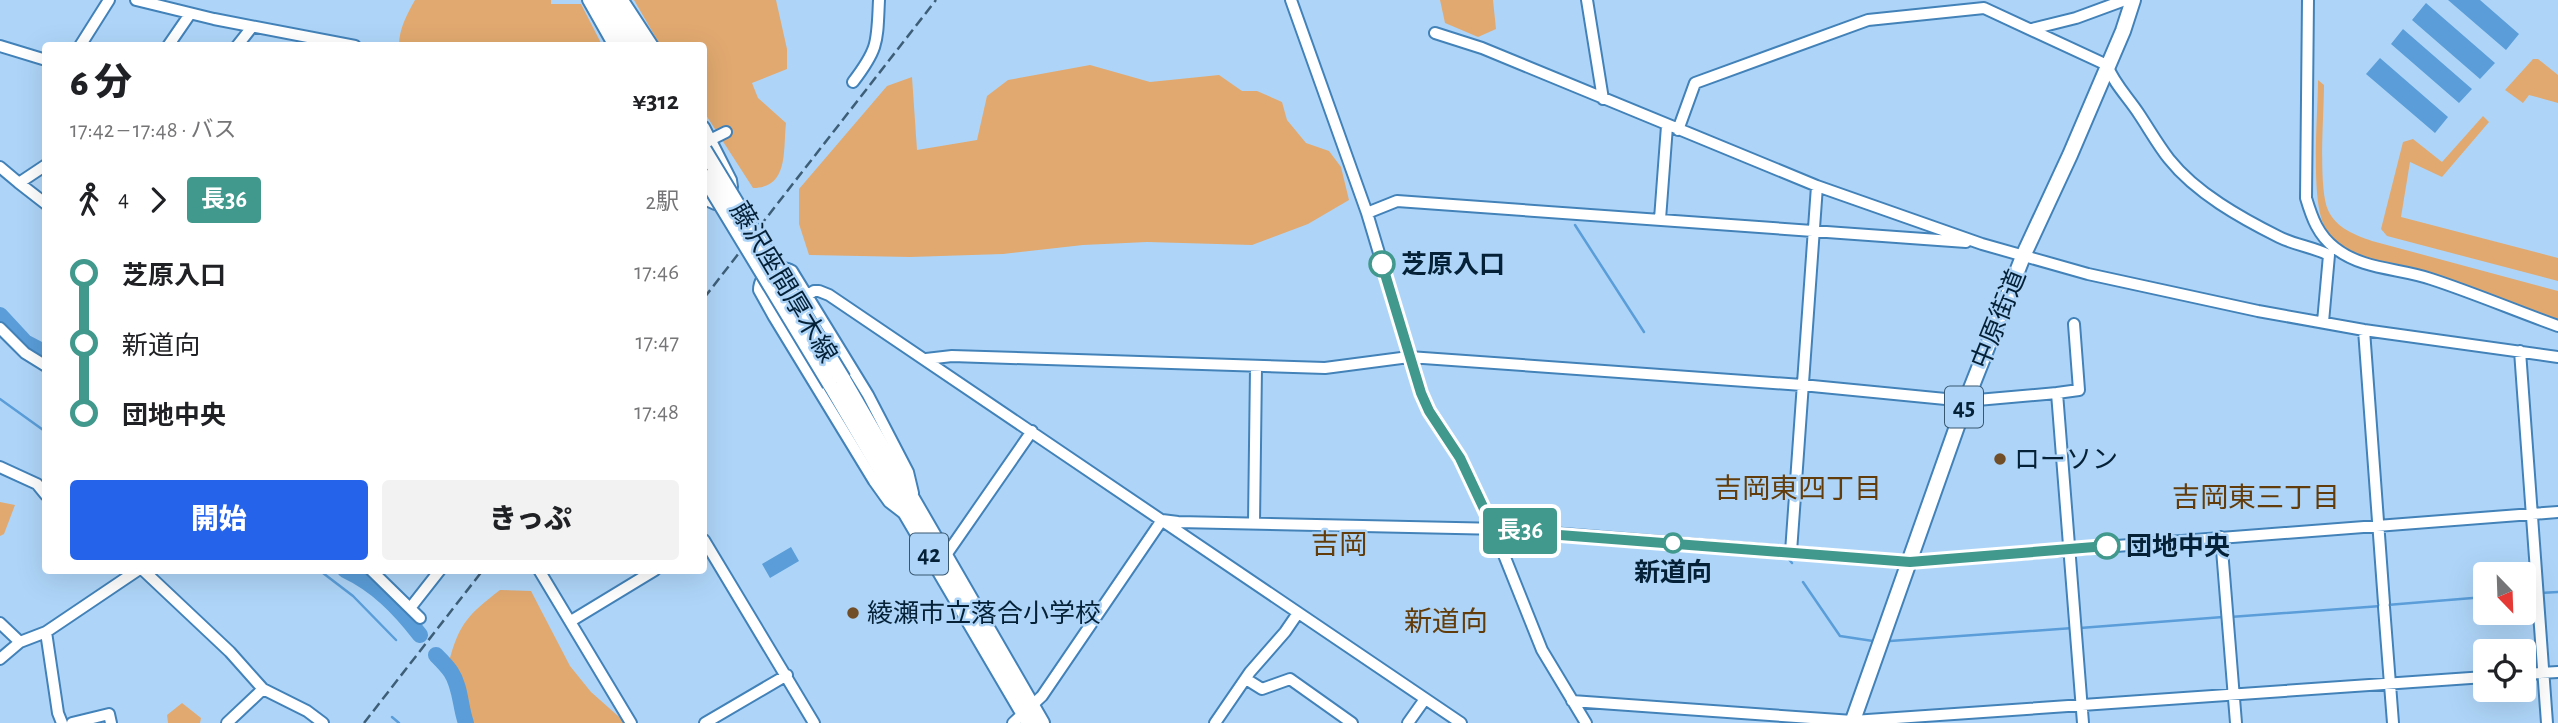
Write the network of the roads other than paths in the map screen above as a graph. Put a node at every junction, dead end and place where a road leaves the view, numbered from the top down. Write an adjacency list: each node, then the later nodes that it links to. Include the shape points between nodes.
1 (108, 0): 19 (street)
2 (136, 0): 13 (street)
3 (588, 0): 23 (street)
4 (600, 0): 24 (main road)
5 (614, 0): 25 (main road)
6 (623, 0): 26 (street)
7 (878, 0): 30 (street, via 877,41)
8 (1291, 0): 44 (street)
9 (1587, 0): 31 (street)
10 (2125, 0): 17 (street)
11 (2133, 0): 29 (main road, 中原街道 / 45)
12 (2308, 0): 47 (street, via 2306,198)
13 (158, 3): 15 (street)
14 (1982, 4): 17 (street); 32 (street, via 1861,22 1695,83)
15 (190, 14): 16 (street); 20 (street)
16 (252, 27): 21 (street); 22 (street)
17 (2032, 29): 29 (street)
18 (1435, 33): 31 (street)
19 (82, 42)
20 (171, 42)
21 (240, 42)
22 (318, 42)
23 (612, 42)
24 (624, 42)
25 (639, 42)
26 (650, 42)
27 (0, 46): 28 (street)
28 (42, 59)
29 (2107, 65): 49 (street, via 2112,80 2171,161 2196,186 2281,238); 50 (main road, 中原街道 / 45)
30 (853, 82)
31 (1603, 99): 32 (street)
32 (1673, 128): 41 (street); 45 (street)
33 (726, 132): 34 (street)
34 (707, 143)
35 (707, 145): 42 (street, via 732,187 724,200 715,204)
36 (707, 146): 64 (main road, 藤沢座間厚木線 / 42, bridge)
37 (42, 168): 40 (street)
38 (1, 171): 40 (street)
39 (707, 181): 64 (main road, 藤沢座間厚木線 / 42, bridge)
40 (19, 183): 43 (street)
41 (1817, 186): 46 (street); 48 (street)
42 (707, 200)
43 (42, 201)
44 (1367, 213): 45 (street, via 1397,201); 59 (street)
45 (1660, 219): 46 (street)
46 (1814, 230): 48 (street); 65 (street)
47 (2322, 236): 49 (street); 55 (street, via 2354,261 2428,278)
48 (1982, 244): 50 (street)
49 (2311, 246): 53 (street, via 2329,255)
50 (2024, 254): 53 (street, via 2146,287); 67 (main road, 中原街道 / 45)
51 (807, 295): 52 (street); 52 (street, via 787,268 761,277 759,290); 61 (street, via 819,291 829,295); 71 (street, via 908,471)
52 (774, 317): 71 (street, via 890,502)
53 (2323, 321): 57 (street)
54 (2074, 324): 66 (street, via 2079,390)
55 (2558, 326)
56 (0, 328): 62 (street)
57 (2364, 330): 58 (street); 76 (street)
58 (2520, 351): 60 (street); 73 (street)
59 (1409, 357): 63 (street, via 1325,368); 65 (street); 77 (street, via 1429,411 1460,458)
60 (2558, 357)
61 (926, 359): 63 (street, via 946,356); 68 (street)
62 (42, 364)
63 (1256, 368): 75 (street)
64 (836, 381): 71 (main road, 42)
65 (1802, 385): 67 (street); 81 (street)
66 (2057, 393): 67 (street); 80 (street)
67 (1966, 401): 83 (main road, 中原街道 / 45)
68 (1032, 431): 74 (street); 82 (street)
69 (0, 467): 70 (street)
70 (42, 490)
71 (912, 510): 82 (main road, 42); 110 (main road, 42)
72 (2558, 512): 73 (street)
73 (2532, 514): 76 (street); 100 (street)
74 (1162, 520): 75 (street); 91 (street); 110 (street)
75 (1254, 523): 77 (street)
76 (2377, 526): 78 (street); 104 (street)
77 (1494, 530): 81 (street); 108 (street, via 1542,650)
78 (2221, 537): 80 (street); 106 (street)
79 (707, 545): 101 (street)
80 (2068, 549): 83 (street); 109 (street)
81 (1791, 552): 83 (street)
82 (946, 555): 110 (main road, 42)
83 (1910, 562): 111 (main road, 中原街道 / 45)
84 (134, 574): 95 (street)
85 (142, 574): 105 (street, via 230,652)
86 (374, 574): 90 (street)
87 (437, 574): 90 (street)
88 (542, 574): 93 (street)
89 (648, 574): 93 (street)
90 (411, 607): 92 (street)
91 (1298, 613): 103 (street); 107 (street)
92 (420, 618)
93 (571, 621): 117 (street)
94 (0, 623): 96 (street)
95 (46, 632): 96 (street); 112 (street)
96 (20, 642): 97 (street)
97 (0, 659)
98 (2558, 672): 100 (street)
99 (2536, 673): 100 (street)
100 (2544, 673): 129 (street)
101 (787, 675): 118 (street); 119 (street)
102 (2473, 678): 104 (street)
103 (1246, 679): 121 (street); 122 (street, via 1262,689 1290,679)
104 (2391, 684): 106 (street); 128 (street)
105 (263, 689): 115 (street); 116 (street)
106 (2234, 695): 109 (street); 127 (street)
107 (1425, 699): 123 (street); 124 (street)
108 (1572, 701): 111 (street); 125 (street)
109 (2082, 705): 111 (street); 126 (street)
110 (1025, 717): 120 (main road, 42)
111 (1853, 722)
112 (62, 723)
113 (72, 723): 114 (street, via 109,714)
114 (111, 723)
115 (227, 723)
116 (323, 723)
117 (631, 723)
118 (705, 723)
119 (814, 723)
120 (1042, 723)
121 (1215, 723)
122 (1352, 723)
123 (1408, 723)
124 (1461, 723)
125 (1586, 723)
126 (2083, 723)
127 (2236, 723)
128 (2393, 723)
129 (2547, 723)

